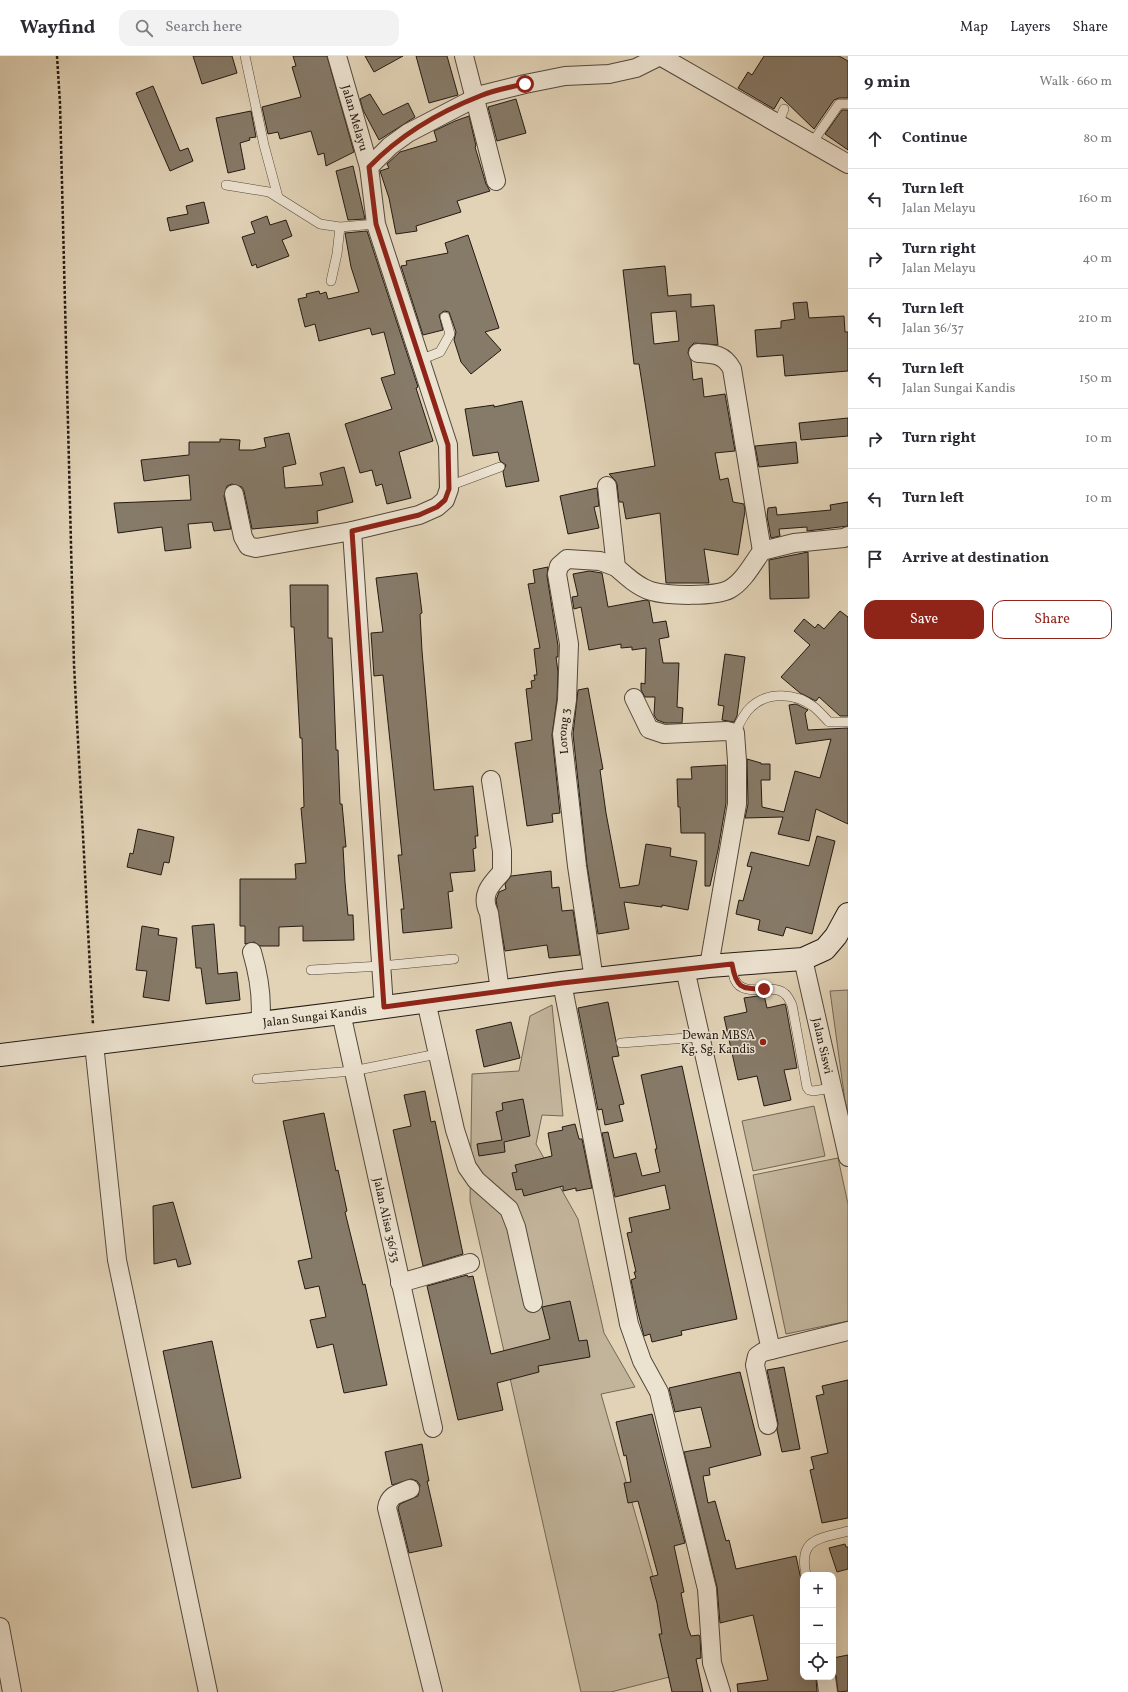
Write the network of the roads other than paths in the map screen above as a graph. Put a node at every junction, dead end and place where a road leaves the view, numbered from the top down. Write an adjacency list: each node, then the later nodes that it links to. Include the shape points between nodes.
1 (245, 56): 14 (lane)
2 (337, 56): 8 (street, Jalan Melayu)
3 (464, 56): 5 (street)
4 (660, 56): 5 (street, via 636,68 609,74 565,76 525,84); 7 (street, via 781,116)
5 (475, 99): 9 (street, via 408,133); 12 (street)
6 (848, 104): 7 (lane, via 839,104)
7 (812, 143): 10 (street)
8 (363, 146): 9 (street); 11 (street, Jalan Melayu)
9 (385, 151): 11 (street)
10 (848, 164)
11 (369, 167): 15 (street, Jalan Melayu)
12 (496, 181)
13 (226, 185): 14 (lane, via 261,191)
14 (278, 197): 16 (lane, via 320,224)
15 (376, 224): 16 (lane); 20 (street, Jalan Melayu)
16 (340, 228): 17 (lane)
17 (331, 281)
18 (445, 317): 20 (lane, via 450,334 440,352)
19 (698, 353): 27 (street, via 715,354 727,360 732,369)
20 (420, 360): 22 (street, Jalan Melayu, via 448,445)
21 (500, 467): 22 (lane)
22 (449, 486): 25 (street, Jalan Melayu, via 445,500 437,507 419,515)
23 (607, 486): 28 (street)
24 (234, 494): 25 (street, Jalan Melayu, via 242,537 248,546 256,548)
25 (352, 531): 38 (street)
26 (848, 536): 27 (street, via 794,543)
27 (762, 551): 28 (street, Lorong 3, via 746,574 730,589 702,594 675,595 651,591 632,581)
28 (616, 567): 42 (street, Lorong 3, via 600,560 567,559 559,566 557,574 569,644 567,700 562,734 577,866)
29 (634, 698): 31 (street, via 649,729 664,734 727,731)
30 (848, 722): 31 (lane, via 829,722 814,706 793,696 776,696 760,700 750,707)
31 (735, 733): 39 (street, via 738,804)
32 (490, 780): 44 (street, via 502,851 502,872 488,886 485,904 489,913)
33 (848, 914): 36 (street, Jalan Sungai Kandis, via 836,936 825,949)
34 (252, 952): 48 (street, via 261,991)
35 (454, 959): 38 (lane)
36 (803, 959): 37 (street, Jalan Sungai Kandis); 56 (street, Jalan Siswi)
37 (732, 964): 39 (street, Jalan Sungai Kandis); 56 (lane, via 735,981 742,987 779,990 786,994 792,1005 807,1087 813,1091)
38 (381, 966): 41 (lane); 46 (street)
39 (709, 966): 40 (street, Jalan Sungai Kandis)
40 (685, 969): 42 (street, Jalan Sungai Kandis); 49 (street)
41 (311, 970)
42 (594, 980): 43 (street, Jalan Sungai Kandis)
43 (562, 983): 44 (street, Jalan Sungai Kandis); 73 (street, via 629,1324 642,1361 659,1392 707,1589 712,1663)
44 (500, 991): 45 (street, Jalan Sungai Kandis)
45 (426, 1001): 46 (street, Jalan Sungai Kandis); 52 (street)
46 (384, 1007): 47 (street, Jalan Sungai Kandis)
47 (341, 1013): 48 (street, Jalan Sungai Kandis); 54 (street, Jalan Alisa 36/33)
48 (260, 1023): 51 (street, Jalan Sungai Kandis)
49 (700, 1036): 50 (lane); 62 (street)
50 (621, 1043)
51 (94, 1044): 53 (street, Jalan Sungai Kandis); 71 (street, via 117,1260)
52 (437, 1054): 54 (lane); 60 (street, via 467,1168 476,1180 509,1209 516,1227)
53 (0, 1055)
54 (353, 1071): 55 (lane); 59 (street, Jalan Alisa 36/33)
55 (257, 1079)
56 (832, 1088): 57 (street, Jalan Siswi)
57 (848, 1157)
58 (470, 1263): 59 (street)
59 (400, 1283): 64 (street, Jalan Alisa 36/33)
60 (533, 1304)
61 (848, 1331): 62 (street)
62 (771, 1350): 63 (street, via 757,1356 755,1365)
63 (768, 1425)
64 (433, 1428)
65 (410, 1489): 72 (street, via 393,1496 388,1501 388,1508)
66 (848, 1531): 67 (lane, via 808,1546 804,1552)
67 (805, 1572)
68 (0, 1627): 70 (street)
69 (826, 1680): 74 (street)
70 (12, 1692)
71 (208, 1692)
72 (433, 1692)
73 (721, 1692)
74 (828, 1692)

